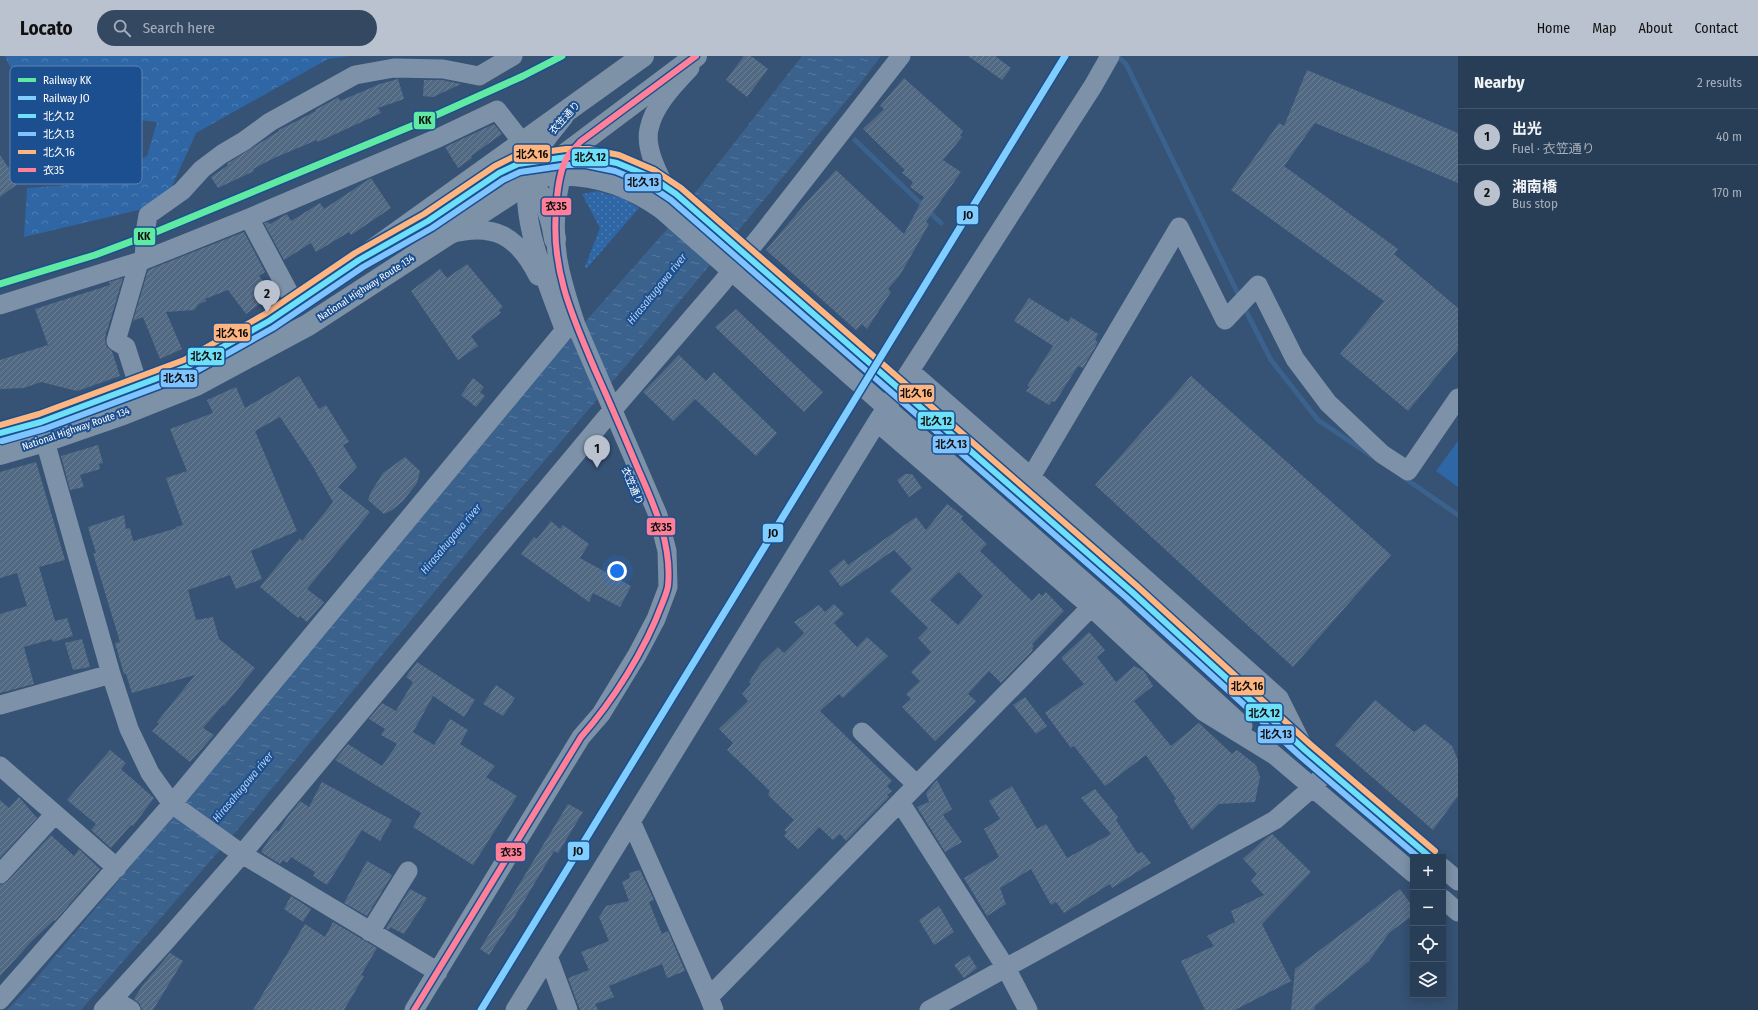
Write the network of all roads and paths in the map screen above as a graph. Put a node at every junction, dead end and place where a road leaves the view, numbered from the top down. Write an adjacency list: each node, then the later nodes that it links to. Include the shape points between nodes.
1 (513, 56): 17 (street, via 479,76 443,69 394,68 355,75 300,105 222,154 182,191 148,215)
2 (643, 56): 7 (highway, National Highway Route 134)
3 (696, 56): 9 (highway, National Highway Route 134)
4 (702, 56): 12 (street, via 659,104 649,130 654,166)
5 (901, 56): 25 (street, via 762,234)
6 (1110, 56): 21 (street)
7 (586, 96): 8 (highway, National Highway Route 134); 10 (street, 衣笠通り, via 566,115)
8 (522, 142): 13 (street, via 497,110 438,138); 16 (highway, National Highway Route 134)
9 (567, 158): 10 (street); 11 (highway, National Highway Route 134); 12 (street, via 587,157 617,163 651,177); 15 (street, 衣笠通り, via 556,211); 37 (street, bridge, via 585,177 608,182 662,210 1114,608)
10 (532, 161): 11 (street, 衣笠通り); 16 (highway, via 499,173 428,221)
11 (526, 183): 14 (highway, National Highway Route 134); 15 (highway, via 539,193 547,208); 16 (highway, via 502,183 434,229); 20 (street, 衣笠通り, via 528,213 541,267)
12 (670, 189): 36 (street, bridge, via 1132,592)
13 (249, 218): 17 (street); 18 (street)
14 (450, 234): 20 (street, 衣笠通り, via 481,229 501,233 519,246); 22 (highway, National Highway Route 134, via 308,325 196,385)
15 (555, 239): 20 (street, 衣笠通り)
16 (359, 260): 18 (highway, National Highway Route 134)
17 (142, 261): 19 (street); 22 (street, via 116,341 126,347)
18 (295, 304): 22 (highway, National Highway Route 134)
19 (0, 305)
20 (569, 327): 25 (street, 衣笠通り); 43 (street)
21 (910, 371): 23 (street); 26 (street)
22 (142, 396): 27 (highway, National Highway Route 134); 28 (highway, National Highway Route 134)
23 (939, 397): 29 (street); 31 (street)
24 (1458, 398): 31 (street, via 1408,471 1382,454 1328,403 1295,359 1258,285 1225,320 1179,227)
25 (607, 412): 46 (street); 59 (street, 衣笠通り, via 647,523 655,553 656,583 642,620 591,705 581,737)
26 (877, 422): 29 (street); 45 (street)
27 (0, 433)
28 (45, 441): 30 (highway, National Highway Route 134); 33 (street)
29 (906, 447): 32 (street)
30 (0, 454)
31 (1031, 477): 36 (street, via 1279,698)
32 (1091, 607): 37 (street, via 1204,712); 40 (street)
33 (111, 674): 34 (street); 43 (street, via 129,729 150,773)
34 (0, 705)
35 (862, 732): 40 (street)
36 (1305, 750): 39 (street)
37 (1274, 755): 41 (street)
38 (0, 766): 44 (street)
39 (1328, 769): 41 (street); 47 (street)
40 (917, 785): 42 (street)
41 (1313, 788): 49 (street); 58 (street, via 1275,820)
42 (900, 802): 58 (street); 61 (street)
43 (174, 806): 46 (street); 48 (street)
44 (55, 814): 48 (street); 52 (street)
45 (631, 821): 57 (street); 61 (street)
46 (239, 852): 56 (street); 62 (street, via 165,942)
47 (1427, 854)
48 (116, 868): 60 (street)
49 (1410, 870)
50 (1446, 871): 53 (street)
51 (408, 872): 56 (street)
52 (0, 874)
53 (1458, 881)
54 (1446, 902): 55 (street)
55 (1458, 912)
56 (370, 932): 59 (street)
57 (548, 956): 65 (street); 66 (street)
58 (1006, 968): 67 (street); 68 (street)
59 (438, 972): 64 (street, 衣笠通り)
60 (0, 1000)
61 (712, 1004)
62 (108, 1005): 63 (street)
63 (130, 1010)
64 (414, 1010)
65 (515, 1010)
66 (568, 1010)
67 (929, 1010)
68 (1028, 1010)

